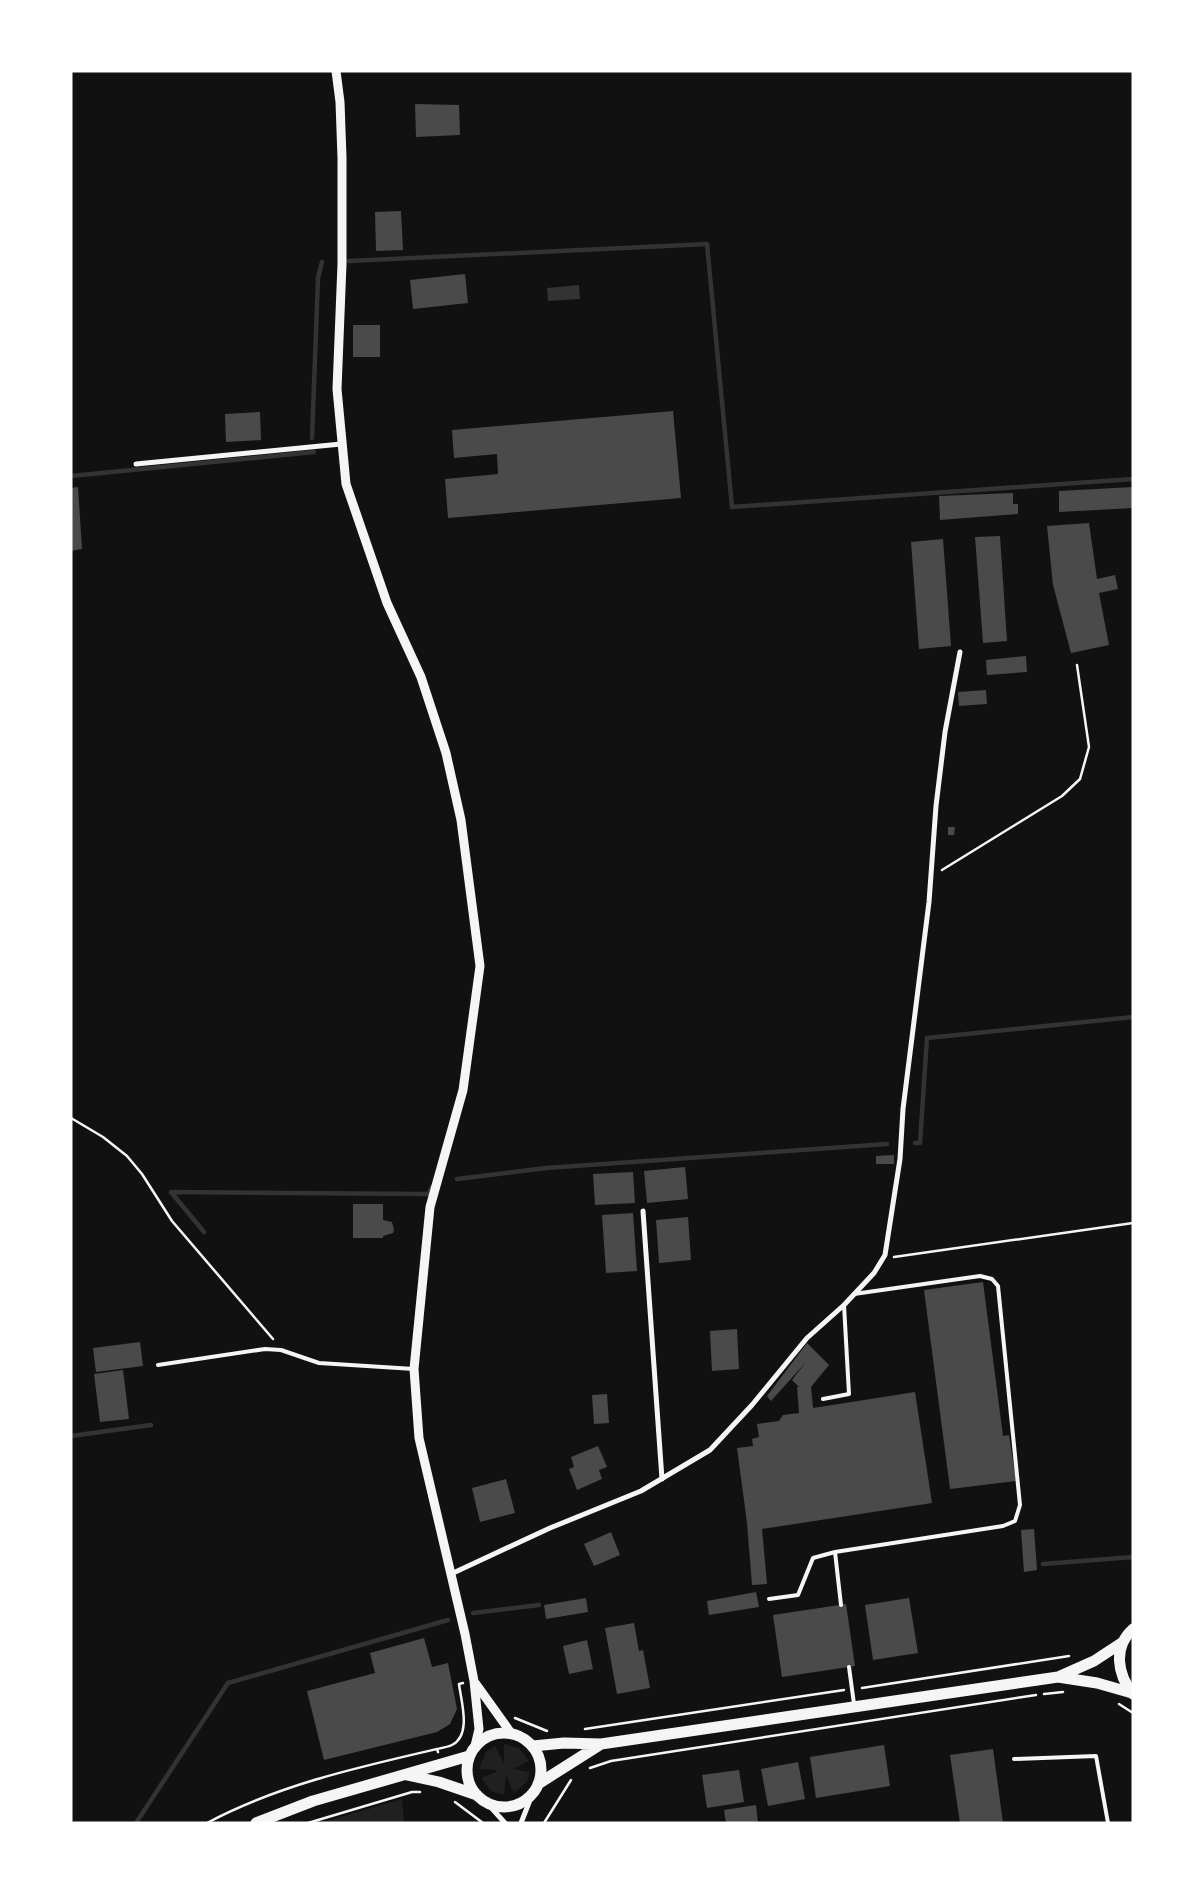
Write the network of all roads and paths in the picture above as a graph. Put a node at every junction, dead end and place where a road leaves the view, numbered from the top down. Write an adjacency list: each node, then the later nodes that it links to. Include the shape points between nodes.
1 (336, 71): 2 (street, via 342,158 337,389)
2 (341, 444): 3 (street); 15 (street, via 346,484 362,534 387,602 421,677 446,753 461,820 480,966 463,1090 430,1207)
3 (136, 464)
4 (960, 652): 6 (street, via 945,732)
5 (1077, 665): 6 (path, via 1089,747 1080,779 1062,796)
6 (931, 878): 10 (street, via 903,1109 900,1159 892,1218)
7 (71, 1118): 13 (path, via 127,1156 172,1220)
8 (643, 1211): 17 (street)
9 (1133, 1223): 10 (path)
10 (882, 1259): 11 (street)
11 (854, 1294): 12 (street); 18 (lane, via 980,1276 992,1279 998,1286 1020,1505 1015,1521 1003,1526)
12 (844, 1305): 16 (lane, via 849,1394); 17 (street, via 806,1338 752,1405 710,1450)
13 (281, 1350): 14 (lane, via 242,1350); 15 (lane, via 319,1363)
14 (158, 1365)
15 (414, 1369): 19 (street, via 419,1438)
16 (823, 1399)
17 (662, 1479): 19 (street)
18 (835, 1552): 20 (lane, via 813,1558 798,1595); 21 (lane)
19 (451, 1574): 27 (street)
20 (769, 1599)
21 (841, 1605)
22 (1133, 1628): 23 (main road)
23 (1123, 1642): 26 (main road, via 1094,1661); 30 (main road, via 1120,1669)
24 (1077, 1655): 28 (path)
25 (849, 1667): 28 (lane)
26 (1058, 1677): 30 (main road); 32 (main road)
27 (474, 1681): 37 (street); 40 (path, via 458,1684 464,1718 459,1740); 41 (street, via 479,1729)
28 (852, 1689): 32 (lane); 35 (path)
29 (1065, 1692): 44 (path, via 620,1760)
30 (1133, 1694)
31 (1116, 1703): 33 (path)
32 (854, 1707): 38 (main road)
33 (1133, 1713)
34 (511, 1716): 36 (path)
35 (582, 1730)
36 (551, 1732)
37 (511, 1733): 39 (main road); 41 (main road, via 491,1735)
38 (601, 1744): 39 (main road); 48 (main road)
39 (533, 1746): 48 (main road, via 541,1764)
40 (437, 1749): 43 (path); 52 (path, via 336,1773)
41 (472, 1751): 43 (main road); 51 (main road, via 468,1776)
42 (1014, 1759): 59 (lane, via 1096,1756)
43 (440, 1763): 46 (main road)
44 (583, 1770)
45 (578, 1774): 58 (path)
46 (406, 1775): 47 (main road); 53 (main road, via 312,1801)
47 (440, 1782): 51 (main road); 54 (path, via 436,1792 412,1792)
48 (538, 1784): 49 (main road)
49 (532, 1795): 51 (main road, via 509,1807); 57 (street)
50 (449, 1798): 55 (path)
51 (482, 1799): 56 (street)
52 (207, 1823)
53 (256, 1823)
54 (308, 1823)
55 (483, 1823)
56 (505, 1823)
57 (521, 1823)
58 (544, 1823)
59 (1108, 1823)

